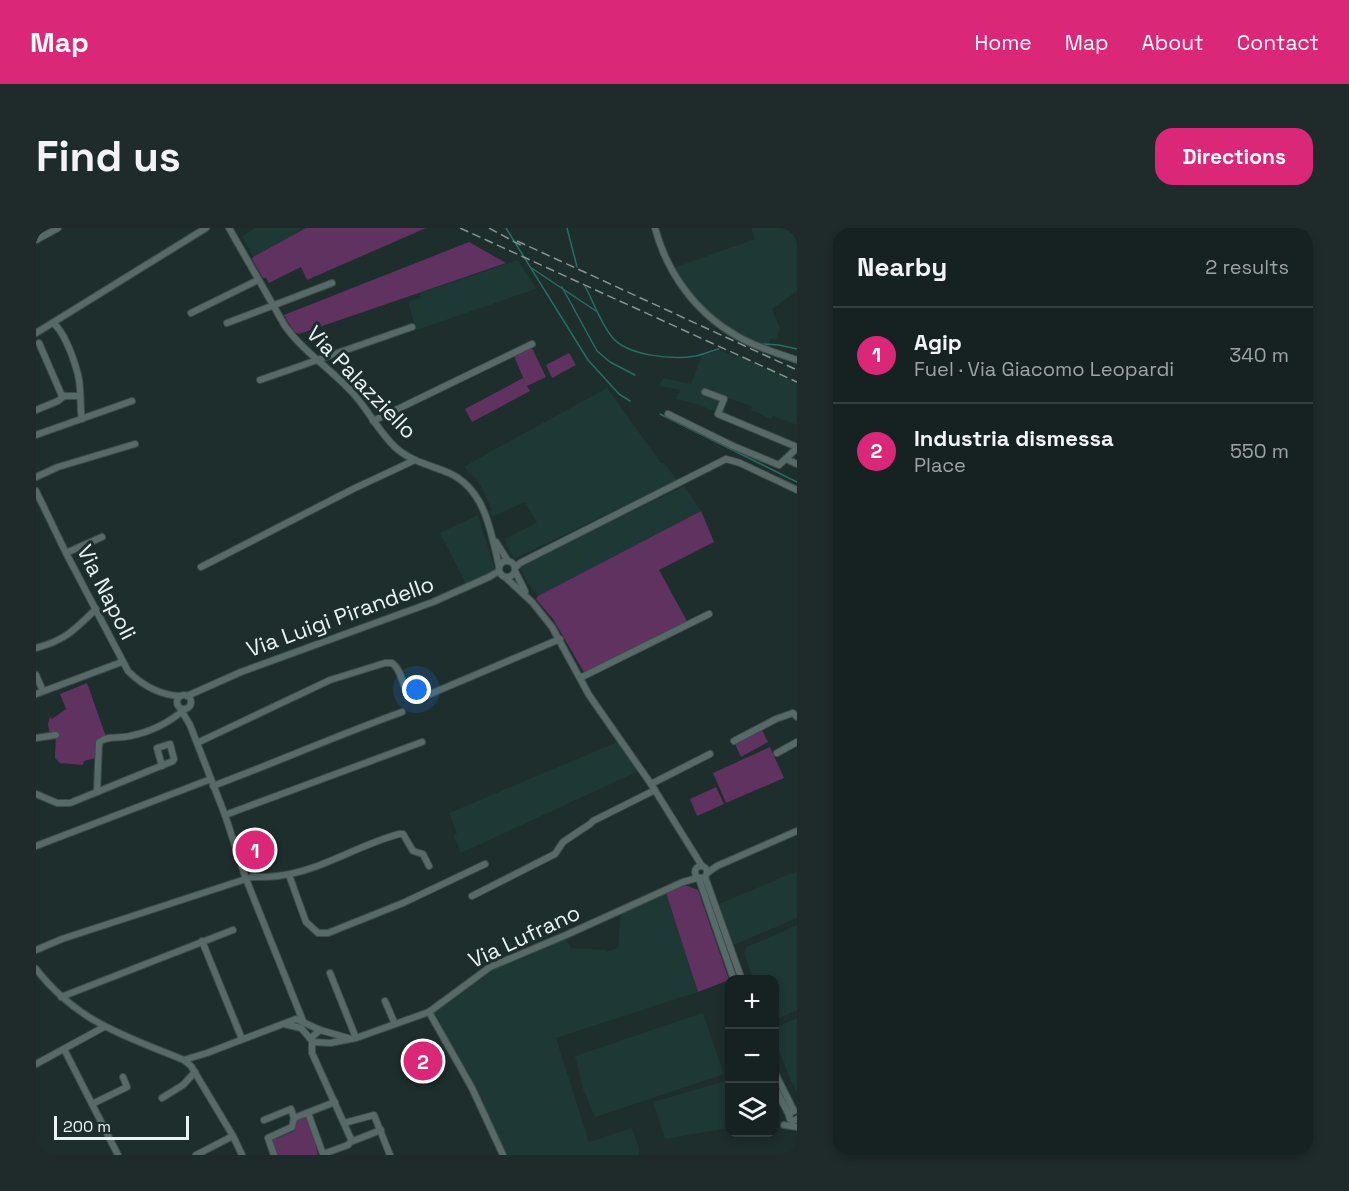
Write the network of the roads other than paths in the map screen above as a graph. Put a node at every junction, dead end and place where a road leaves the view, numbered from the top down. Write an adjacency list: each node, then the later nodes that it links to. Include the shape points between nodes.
1 (58, 228): 5 (street)
2 (206, 228): 10 (street)
3 (229, 228): 6 (street, Via Palazziello)
4 (655, 228): 17 (street, via 670,269 705,313 738,337)
5 (36, 240)
6 (258, 280): 8 (street, Via Palazziello); 9 (street)
7 (332, 283): 8 (street)
8 (273, 306): 11 (street); 16 (street, Via Palazziello, via 291,334)
9 (190, 313)
10 (53, 323): 13 (street); 21 (street, via 67,342)
11 (226, 323)
12 (412, 327): 16 (street)
13 (36, 333)
14 (39, 343): 20 (street)
15 (532, 344): 26 (street)
16 (318, 360): 18 (street); 26 (street, Via Palazziello, via 351,391)
17 (797, 360)
18 (260, 380)
19 (705, 392): 29 (street, via 724,399 718,414)
20 (64, 396): 21 (street); 23 (street)
21 (80, 396): 25 (street)
22 (132, 401): 25 (street)
23 (36, 410)
24 (668, 414): 30 (street, via 779,465)
25 (82, 419): 27 (street)
26 (373, 421): 31 (street, Via Palazziello, via 396,447)
27 (36, 435)
28 (135, 444): 33 (street)
29 (797, 448): 30 (street)
30 (786, 459): 32 (street)
31 (415, 460): 38 (street, Via Palazziello, via 465,484 481,505); 42 (street)
32 (797, 464)
33 (36, 477)
34 (797, 490): 41 (street, via 726,459)
35 (36, 491): 36 (street, Via Napoli)
36 (44, 507): 37 (street); 40 (street, Via Napoli)
37 (36, 510)
38 (491, 534): 41 (street, Via Palazziello); 43 (street, Via Palazziello)
39 (102, 537): 40 (street)
40 (66, 553): 45 (street, Via Napoli)
41 (514, 565): 43 (street, via 502,562); 43 (street, via 512,576); 44 (street, Via Palazziello)
42 (201, 567)
43 (501, 572): 44 (street, Via Palazziello); 52 (street, Via Luigi Pirandello)
44 (532, 602): 47 (street, Via Palazziello)
45 (96, 609): 48 (street, via 65,638); 49 (street, Via Napoli)
46 (709, 614): 51 (street)
47 (560, 639): 51 (street, Via Palazziello); 64 (street, via 416,700 409,696 397,667 385,663 330,680)
48 (36, 648)
49 (122, 662): 53 (street); 54 (street, Via Napoli, via 137,680)
50 (36, 675): 53 (street)
51 (580, 678): 69 (street, Via Palazziello)
52 (205, 689): 55 (street, Via Luigi Pirandello); 56 (street, Via Luigi Pirandello)
53 (39, 693)
54 (164, 694): 55 (street, Via Napoli); 56 (street, Via Napoli)
55 (184, 696): 56 (street); 56 (street, via 177,700)
56 (183, 708): 64 (street); 70 (street, Via Luigi Pirandello, via 170,721 139,734 106,737 99,742)
57 (402, 712): 68 (street)
58 (797, 717): 61 (street, via 793,712)
59 (56, 735): 60 (street)
60 (36, 738)
61 (734, 741)
62 (422, 742): 72 (street)
63 (797, 742): 65 (street)
64 (197, 743): 68 (street)
65 (777, 753)
66 (710, 754): 69 (street)
67 (162, 766): 70 (street)
68 (212, 783): 72 (street); 74 (street)
69 (653, 787): 77 (street, Via Palazziello, via 692,851); 80 (street, via 593,820 563,842 555,854)
70 (96, 792): 71 (street, via 64,804)
71 (36, 794)
72 (225, 815): 79 (street)
73 (797, 831): 77 (street)
74 (36, 846)
75 (485, 864): 78 (street, via 328,933 318,933 306,922)
76 (429, 866): 78 (street, via 403,834)
77 (700, 873): 86 (street, Via Palazziello); 87 (street, Via Palazziello); 90 (street, Via Lufrano, via 490,967)
78 (289, 875): 79 (street)
79 (246, 879): 83 (street); 91 (street, via 297,1009)
80 (472, 896)
81 (233, 930): 82 (street)
82 (202, 941): 88 (street); 95 (street)
83 (36, 950)
84 (36, 969): 88 (street)
85 (330, 973): 96 (street)
86 (733, 975)
87 (740, 975)
88 (61, 997): 93 (street)
89 (385, 1001): 92 (street)
90 (429, 1012): 92 (street, Via Lufrano); 124 (street, via 472,1088)
91 (298, 1022): 94 (street); 95 (street); 97 (street)
92 (395, 1024): 96 (street, Via Lufrano)
93 (104, 1027): 99 (street); 101 (street)
94 (323, 1031): 96 (street); 97 (street, via 314,1034); 98 (street, via 331,1036)
95 (242, 1039): 101 (street)
96 (353, 1039): 98 (street, Via Lufrano)
97 (311, 1041): 98 (street, Via Lufrano); 100 (street)
98 (326, 1043): 100 (street)
99 (64, 1049): 102 (street); 109 (street)
100 (314, 1057): 108 (street)
101 (184, 1060): 103 (street)
102 (36, 1064)
103 (195, 1072): 107 (street); 117 (street)
104 (123, 1077): 109 (street, via 127,1087)
105 (779, 1083): 112 (street)
106 (779, 1094): 112 (street)
107 (162, 1098)
108 (334, 1102): 110 (street); 114 (street)
109 (92, 1104): 119 (street)
110 (308, 1113): 111 (street); 118 (street, via 322,1154)
111 (294, 1118): 113 (street, via 290,1109); 122 (street, via 292,1128 268,1138)
112 (794, 1119): 115 (street)
113 (264, 1120)
114 (344, 1124): 116 (street, via 372,1114); 118 (street)
115 (784, 1125)
116 (381, 1130): 118 (street); 123 (street)
117 (233, 1136): 120 (street); 121 (street)
118 (352, 1140)
119 (118, 1155)
120 (196, 1155)
121 (242, 1155)
122 (274, 1155)
123 (390, 1155)
124 (503, 1155)

